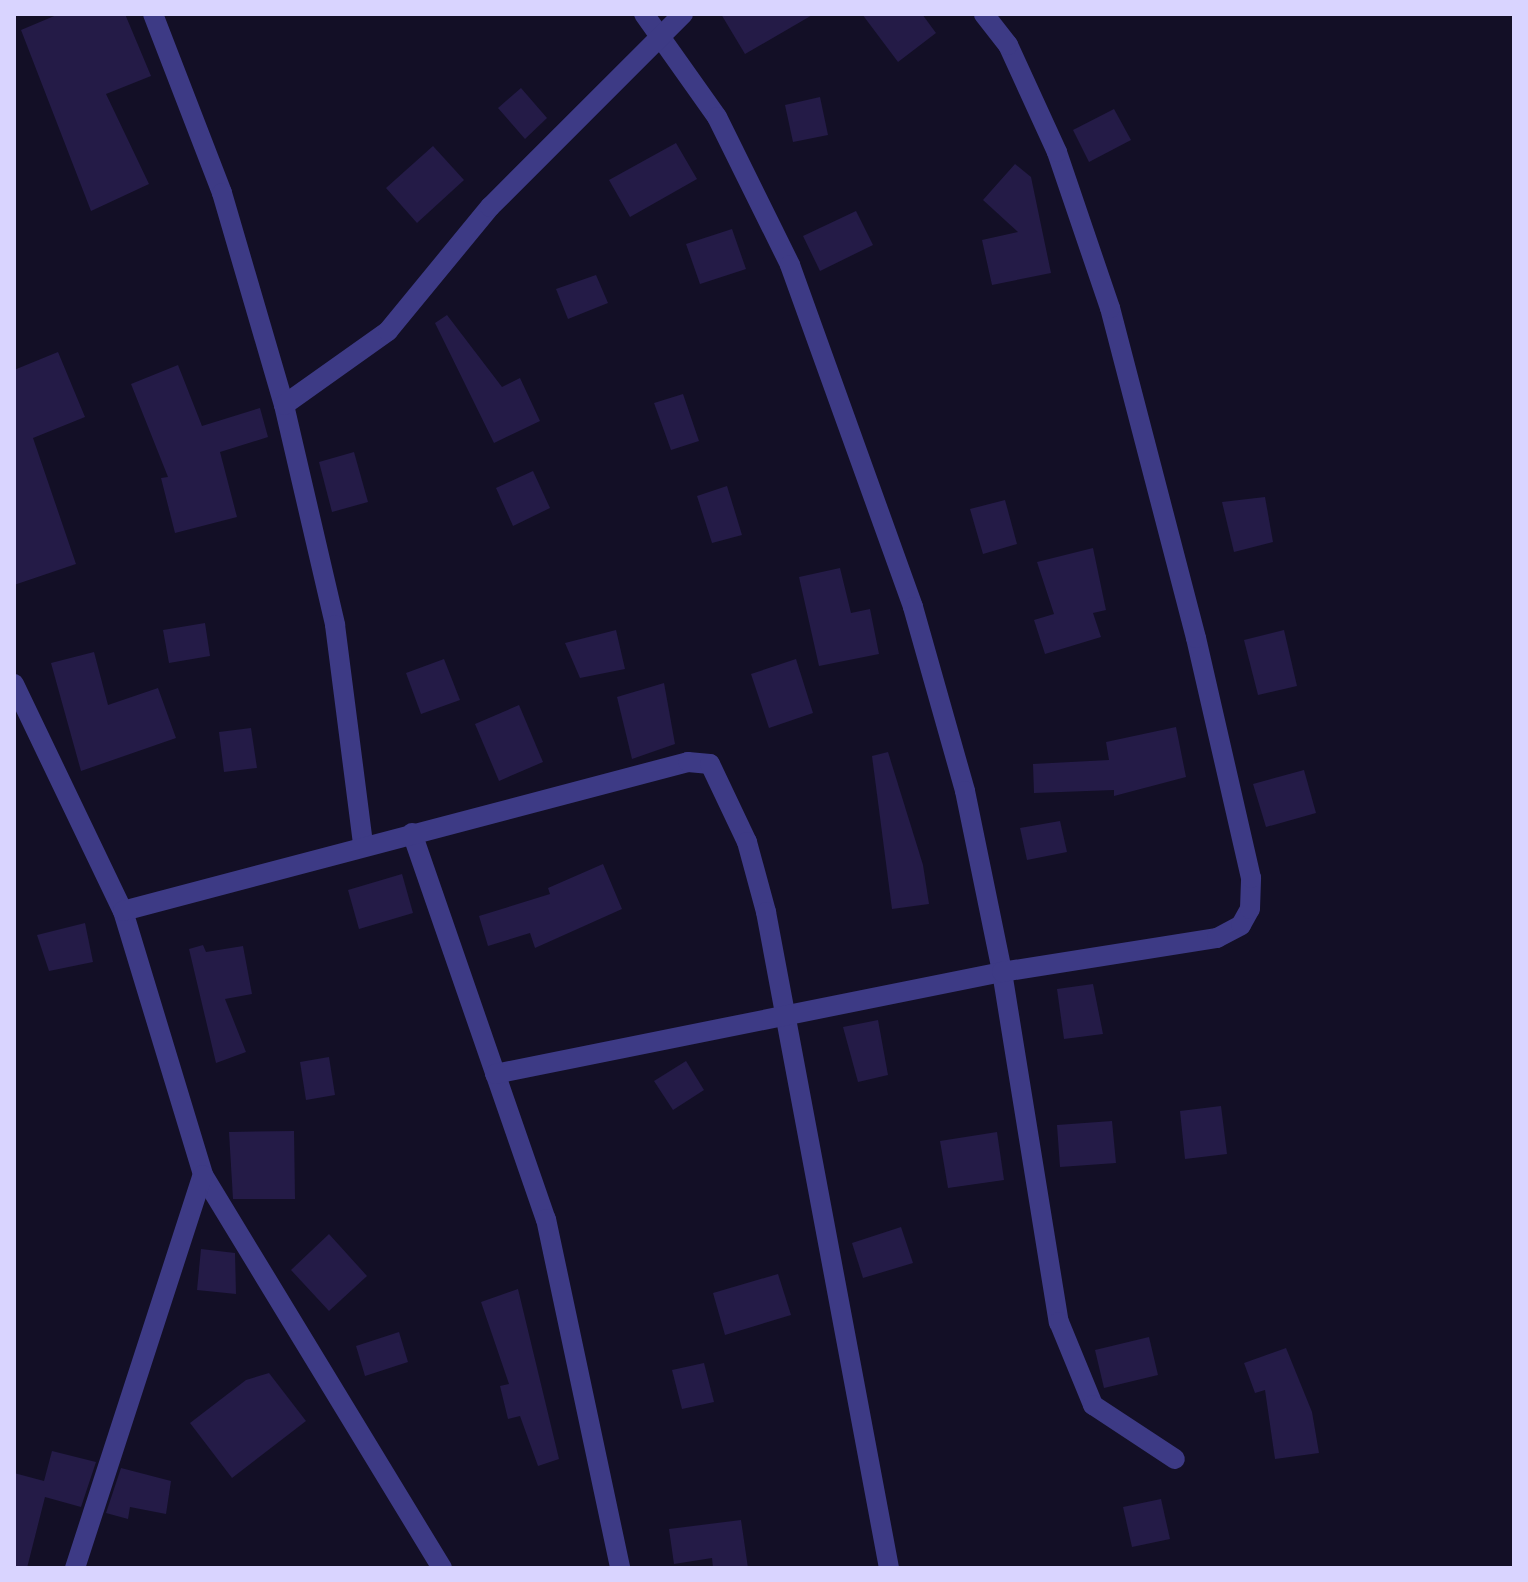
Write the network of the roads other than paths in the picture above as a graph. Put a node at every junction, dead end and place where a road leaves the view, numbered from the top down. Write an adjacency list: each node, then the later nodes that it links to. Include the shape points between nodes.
1 (153, 14): 6 (street, via 222,193)
2 (644, 14): 5 (street)
3 (683, 14): 5 (street)
4 (984, 14): 11 (street, via 1008,45 1057,152 1110,308 1251,878 1250,909 1241,925 1217,938)
5 (662, 38): 6 (street, via 490,207 388,331); 11 (street, via 717,117 790,265 913,607 965,791)
6 (284, 405): 9 (street, via 335,625)
7 (14, 684): 10 (street)
8 (412, 833): 9 (street); 12 (street, via 705,761 747,842); 13 (street)
9 (363, 844): 10 (street)
10 (123, 911): 14 (street)
11 (1002, 972): 12 (street); 15 (street, via 1059,1322 1093,1405)
12 (782, 1016): 13 (street); 19 (street)
13 (495, 1074): 18 (street, via 546,1219)
14 (203, 1175): 16 (street); 17 (street)
15 (1175, 1459)
16 (75, 1568)
17 (442, 1568)
18 (620, 1568)
19 (889, 1568)

